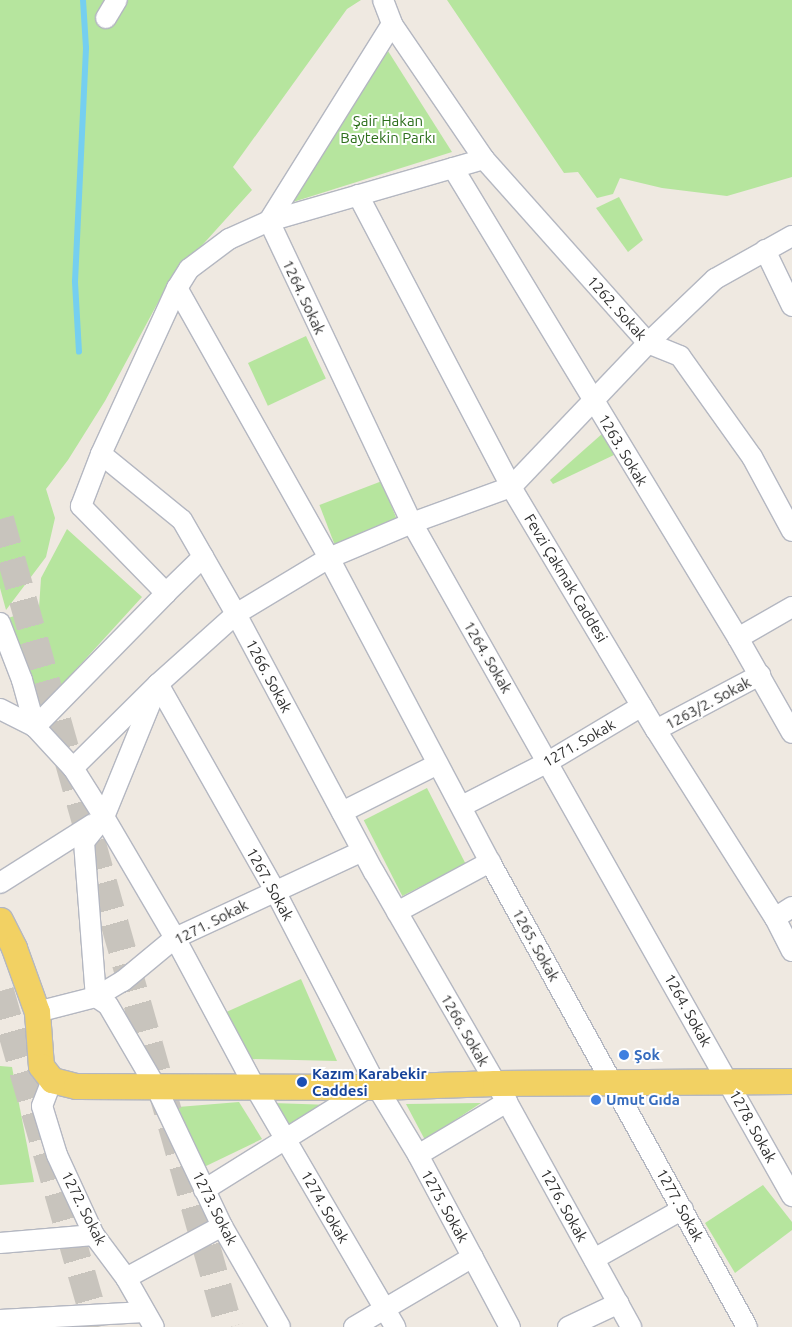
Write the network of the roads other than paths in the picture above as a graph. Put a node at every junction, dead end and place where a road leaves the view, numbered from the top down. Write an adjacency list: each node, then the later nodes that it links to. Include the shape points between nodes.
1 (117, 0): 3 (street)
2 (382, 0): 4 (street, 1262. Sokak)
3 (106, 18)
4 (392, 24): 5 (street, 1262. Sokak); 8 (street)
5 (484, 159): 6 (street); 13 (street, 1262. Sokak)
6 (453, 168): 7 (street); 14 (street, 1263. Sokak)
7 (358, 195): 8 (street); 16 (street, Fevzi Çakmak Caddesi)
8 (268, 221): 11 (street, via 229,239 189,269); 17 (street, 1264. Sokak)
9 (792, 236): 10 (street)
10 (765, 250): 12 (street); 13 (street, via 715,279)
11 (177, 288): 15 (street); 20 (street, 1265. Sokak)
12 (792, 306)
13 (648, 343): 14 (street); 18 (street, 1262. Sokak, via 680,356 752,457)
14 (593, 400): 16 (street); 25 (street, 1263. Sokak)
15 (101, 454): 19 (street, 1266. Sokak, via 182,520); 21 (street, via 81,506)
16 (511, 487): 17 (street); 28 (street, Fevzi Çakmak Caddesi)
17 (412, 523): 20 (street); 33 (street, 1264. Sokak)
18 (792, 532)
19 (203, 557): 21 (street); 23 (street, 1266. Sokak)
20 (328, 558): 23 (street); 34 (street, 1265. Sokak)
21 (166, 593): 30 (street)
22 (792, 607): 25 (street)
23 (236, 614): 27 (street); 37 (street, 1266. Sokak)
24 (0, 623): 30 (street, via 22,680)
25 (738, 638): 26 (street, 1263. Sokak)
26 (760, 675): 31 (street, 1263/2. Sokak); 32 (street, 1263. Sokak)
27 (158, 684): 35 (street); 38 (street); 42 (street, 1267. Sokak)
28 (642, 706): 31 (street, Fevzi Çakmak Caddesi); 33 (street, 1271. Sokak)
29 (0, 709): 30 (street)
30 (35, 727): 35 (street, 1274. Sokak)
31 (656, 730): 45 (street, Fevzi Çakmak Caddesi)
32 (792, 733)
33 (548, 762): 36 (street, 1271. Sokak); 53 (street, 1264. Sokak)
34 (438, 764): 36 (street, 1265. Sokak); 37 (street)
35 (73, 768): 38 (street, 1274. Sokak)
36 (462, 806): 40 (street, 1265. Sokak)
37 (342, 812): 39 (street, 1266. Sokak)
38 (104, 817): 41 (street); 47 (street, 1274. Sokak); 49 (street, via 84,842)
39 (362, 851): 42 (street, 1271. Sokak); 44 (street, 1266. Sokak)
40 (490, 862): 44 (street); 54 (street, 1265. Sokak)
41 (0, 883)
42 (275, 891): 47 (street, 1271. Sokak); 57 (street, 1267. Sokak)
43 (792, 907): 45 (street)
44 (397, 912): 58 (street, 1266. Sokak)
45 (775, 918): 48 (street, Fevzi Çakmak Caddesi)
46 (0, 920): 50 (main road)
47 (176, 938): 49 (street, 1271. Sokak, via 123,982); 56 (street, 1274. Sokak)
48 (792, 951)
49 (96, 997): 50 (street, 1271. Sokak); 55 (street, 1273. Sokak, via 108,1005)
50 (38, 1012): 51 (main road, via 41,1066)
51 (52, 1080): 55 (main road, via 76,1086); 65 (street, 1272. Sokak, via 42,1106 57,1155)
52 (792, 1081): 53 (main road)
53 (729, 1082): 54 (main road); 62 (street, 1278. Sokak)
54 (612, 1083): 58 (main road); 63 (street, 1277. Sokak)
55 (156, 1087): 56 (main road); 61 (street, 1273. Sokak)
56 (255, 1087): 57 (main road); 59 (street, 1274. Sokak)
57 (373, 1087): 58 (main road); 59 (street); 60 (street, 1275. Sokak)
58 (501, 1092): 60 (street); 68 (street, 1276. Sokak)
59 (285, 1138): 61 (street); 71 (street, 1274. Sokak)
60 (418, 1155): 67 (street, 1275. Sokak)
61 (204, 1190): 64 (street, 1273. Sokak)
62 (792, 1196)
63 (683, 1209): 68 (street); 80 (street, 1277. Sokak)
64 (222, 1226): 69 (street); 74 (street, 1273. Sokak)
65 (94, 1235): 66 (street); 69 (street, 1272. Sokak)
66 (0, 1243)
67 (473, 1257): 71 (street); 77 (street, 1275. Sokak)
68 (594, 1258): 70 (street, 1276. Sokak)
69 (126, 1278): 73 (street, 1272. Sokak)
70 (619, 1303): 78 (street); 79 (street, 1276. Sokak)
71 (386, 1308): 75 (street); 76 (street, 1274. Sokak)
72 (0, 1320): 73 (street)
73 (144, 1322)
74 (280, 1327)
75 (354, 1327)
76 (395, 1327)
77 (510, 1327)
78 (568, 1327)
79 (632, 1327)
80 (747, 1327)

